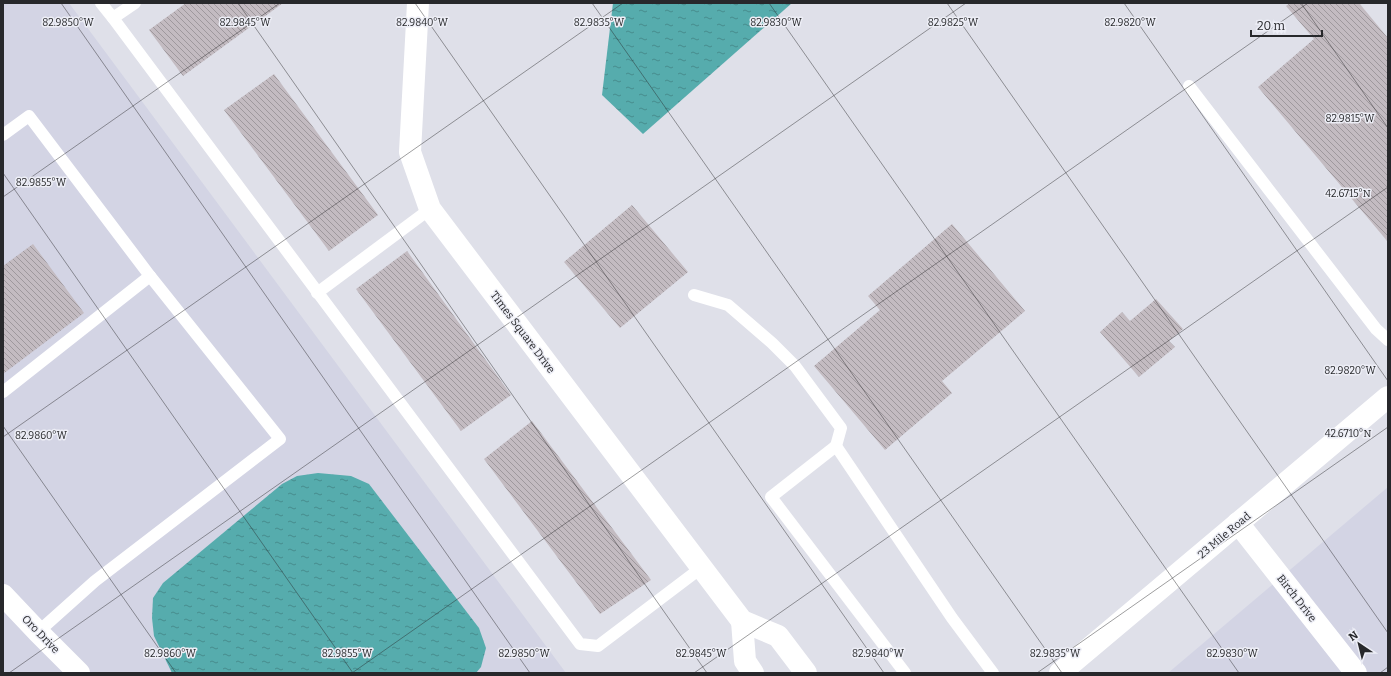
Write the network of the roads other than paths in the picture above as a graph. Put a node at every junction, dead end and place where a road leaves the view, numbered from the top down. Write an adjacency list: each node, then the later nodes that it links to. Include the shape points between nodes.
1 (101, 3): 4 (lane)
2 (136, 3): 4 (lane)
3 (418, 3): 7 (street, Times Square Drive, via 410,152)
4 (113, 18): 9 (lane)
5 (1188, 86): 11 (lane, via 1371,323)
6 (3, 135): 8 (lane, via 29,116)
7 (430, 209): 9 (lane); 16 (street, Times Square Drive)
8 (150, 276): 12 (lane); 19 (lane, via 280,439 95,581)
9 (317, 293): 16 (lane, via 580,644 598,646)
10 (694, 295): 14 (lane, via 728,305 795,366 841,428)
11 (1388, 340)
12 (3, 392)
13 (1388, 397): 15 (street, 23 Mile Road)
14 (836, 446): 23 (lane, via 771,497); 24 (lane, via 952,618)
15 (1238, 523): 25 (street, 23 Mile Road); 26 (street, Birch Drive)
16 (701, 568): 18 (street, Times Square Drive)
17 (3, 595): 19 (street, Oro Drive)
18 (742, 622): 21 (street, via 745,661); 22 (street, via 778,636)
19 (38, 632): 20 (street, Oro Drive)
20 (79, 673)
21 (753, 673)
22 (806, 673)
23 (905, 673)
24 (994, 673)
25 (1060, 673)
26 (1356, 673)

